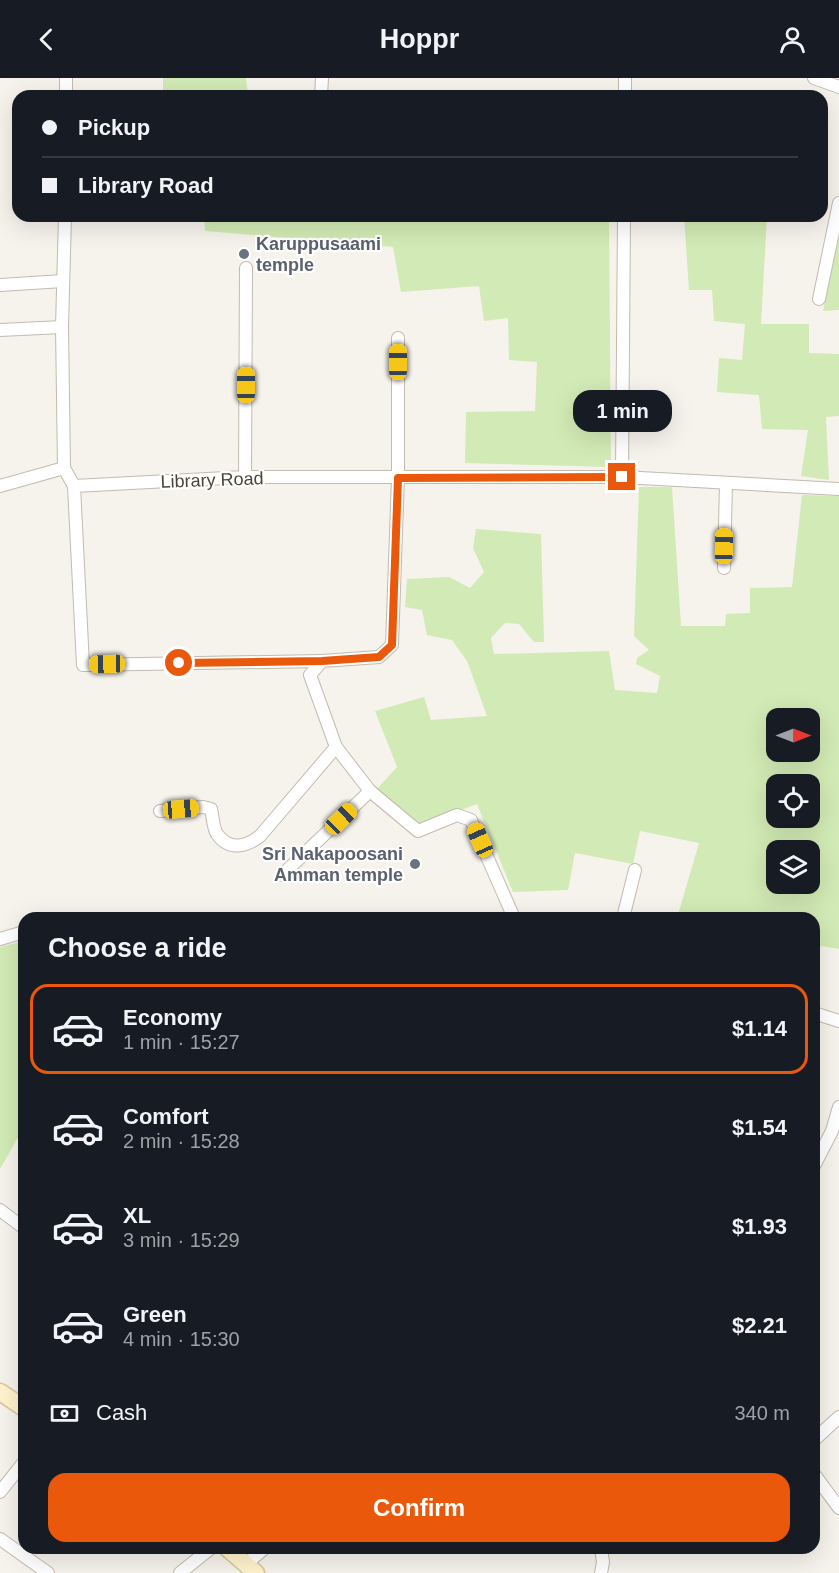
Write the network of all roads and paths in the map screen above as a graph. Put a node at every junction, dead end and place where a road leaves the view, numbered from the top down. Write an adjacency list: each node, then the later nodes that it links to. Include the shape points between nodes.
1 (813, 78): 2 (street)
2 (839, 87)
3 (839, 203): 9 (street)
4 (65, 222): 7 (street)
5 (624, 222): 15 (street)
6 (246, 268): 14 (street)
7 (63, 281): 8 (street); 10 (street)
8 (0, 285)
9 (819, 299)
10 (62, 327): 11 (street); 13 (street)
11 (0, 330)
12 (398, 338): 16 (street)
13 (64, 468): 18 (street); 19 (street)
14 (245, 477): 16 (street, Library Road); 19 (street, Library Road)
15 (622, 477): 16 (street, Library Road); 17 (street, Library Road)
16 (398, 478): 22 (street, via 392,645 379,657)
17 (726, 483): 20 (street, Library Road); 21 (street)
18 (0, 486)
19 (74, 486): 22 (street, via 83,665)
20 (839, 489)
21 (724, 568)
22 (322, 661): 23 (street, via 310,675)
23 (336, 747): 24 (street); 25 (street, via 250,844 229,845 216,833 211,809)
24 (370, 791): 27 (street); 28 (street, via 418,831 457,815 471,820)
25 (160, 811)
26 (635, 870): 29 (street)
27 (282, 875)
28 (511, 912)
29 (624, 912)
30 (18, 934): 31 (street)
31 (0, 939)
32 (820, 1014): 33 (street)
33 (839, 1021)
34 (839, 1107): 35 (street)
35 (835, 1132): 36 (street)
36 (820, 1156)
37 (0, 1210): 38 (street)
38 (18, 1224)
39 (0, 1392): 40 (street)
40 (18, 1404)
41 (839, 1417): 42 (street)
42 (820, 1434)
43 (18, 1470): 45 (street)
44 (820, 1482): 46 (street)
45 (0, 1492)
46 (839, 1508)
47 (0, 1539): 48 (street)
48 (18, 1552)
49 (21, 1554): 55 (street)
50 (204, 1554): 56 (street)
51 (234, 1554): 54 (street)
52 (261, 1554): 54 (street)
53 (602, 1554): 57 (street)
54 (251, 1568)
55 (48, 1573)
56 (180, 1573)
57 (601, 1573)

